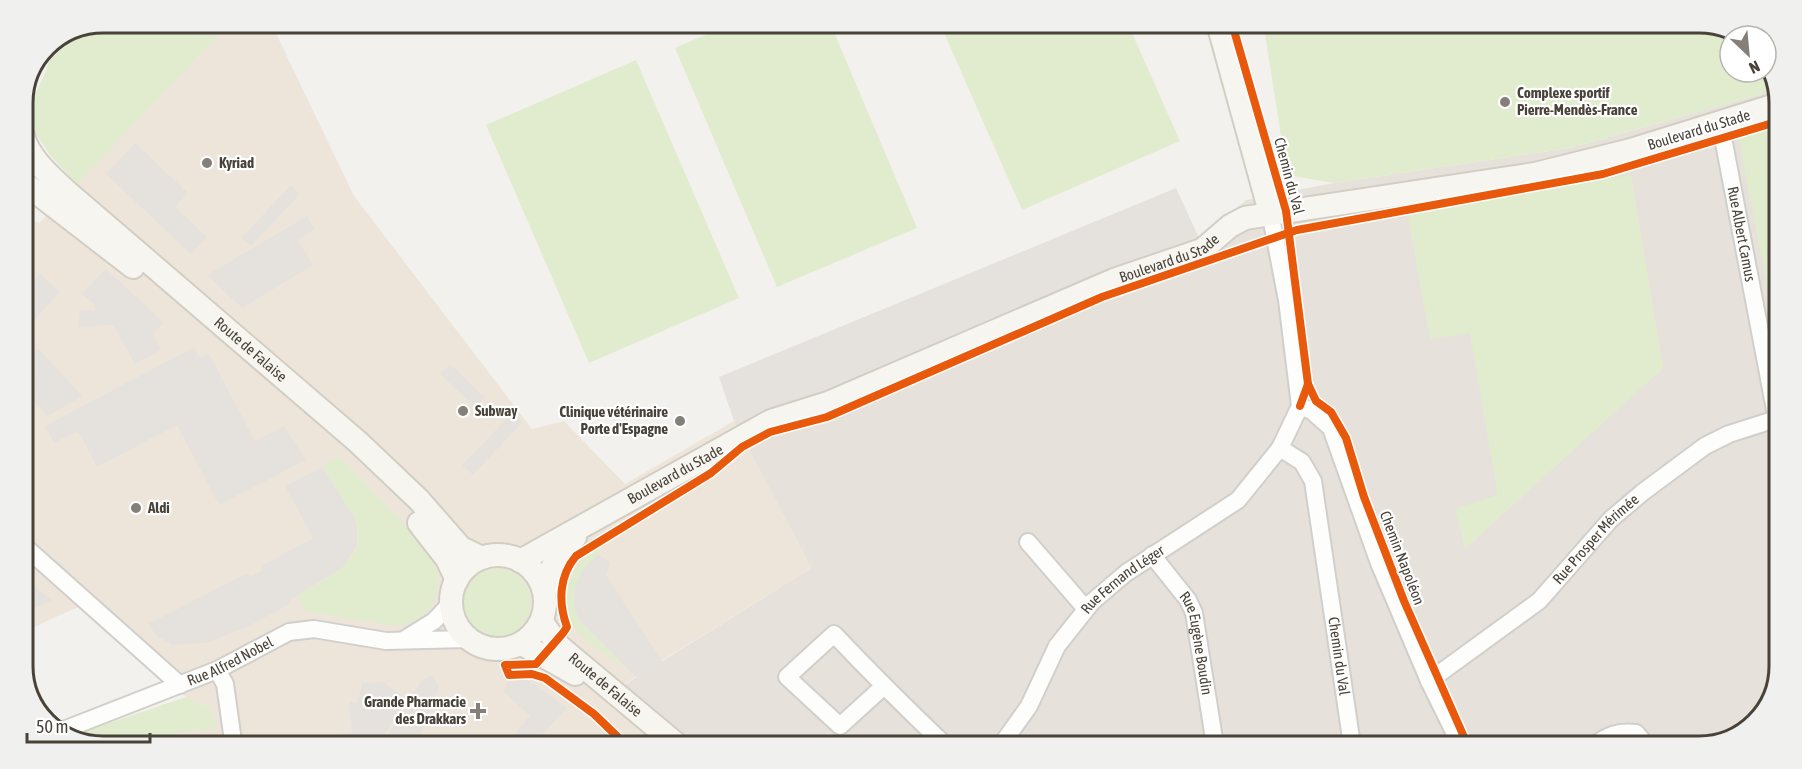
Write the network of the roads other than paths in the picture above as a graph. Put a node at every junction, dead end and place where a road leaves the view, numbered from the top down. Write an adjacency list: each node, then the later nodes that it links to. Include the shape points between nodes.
1 (1221, 33): 6 (main road, Chemin du Val)
2 (1769, 107): 3 (main road, Boulevard du Stade)
3 (1720, 122): 6 (main road, Boulevard du Stade, via 1535,174); 7 (street, Rue Albert Camus)
4 (33, 155): 15 (main road, Route de Falaise, via 65,190 358,442 419,500 461,548)
5 (33, 190): 17 (main road, Route de Falaise, via 175,301 393,494 433,538)
6 (1270, 212): 8 (street, Chemin du Val, via 1287,300); 11 (main road, Boulevard du Stade, via 1230,226 1203,250 1114,280 828,403 771,421)
7 (1769, 380)
8 (1300, 406): 10 (street); 26 (street, Chemin Napoléon, via 1331,428 1379,563)
9 (1769, 420): 26 (street, Rue Prosper Mérimée, via 1705,446 1643,492 1611,519 1539,601)
10 (1281, 448): 14 (street, Rue Fernand Léger, via 1238,500); 36 (street, Chemin du Val, via 1302,462 1313,481)
11 (594, 520): 16 (main road, Boulevard du Stade); 18 (main road, Boulevard du Stade, via 562,548 549,569)
12 (1028, 542): 20 (street)
13 (33, 554): 27 (street)
14 (1152, 555): 20 (street, Rue Fernand Léger); 35 (street, Rue Eugène Boudin, via 1194,613)
15 (482, 558): 16 (main road, via 495,555); 17 (main road, via 463,570)
16 (520, 561): 18 (main road, via 531,568)
17 (457, 580): 19 (main road)
18 (545, 591): 21 (main road)
19 (451, 603): 22 (main road, via 456,623); 23 (street, via 434,621)
20 (1086, 609): 34 (street, Rue Fernand Léger, via 1057,646 1029,706)
21 (542, 622): 24 (main road); 32 (main road, Route de Falaise, via 558,645)
22 (468, 639): 23 (street, Rue Alfred Nobel); 24 (main road, via 494,650)
23 (404, 640): 25 (street, Rue Alfred Nobel, via 301,630 289,632)
24 (522, 644): 31 (main road, Route de Falaise, via 566,667)
25 (217, 670): 27 (street, Rue Alfred Nobel); 30 (street, via 225,684)
26 (1429, 681): 37 (street, Chemin Napoléon)
27 (180, 685): 29 (street, Rue Alfred Nobel)
28 (884, 686): 28 (street, via 834,634 787,677 840,726); 33 (street)
29 (70, 728)
30 (232, 736)
31 (649, 736)
32 (667, 736)
33 (936, 736)
34 (1008, 736)
35 (1214, 736)
36 (1351, 736)
37 (1456, 736)
38 (1608, 736): 39 (street, via 1622,732)
39 (1639, 736)

